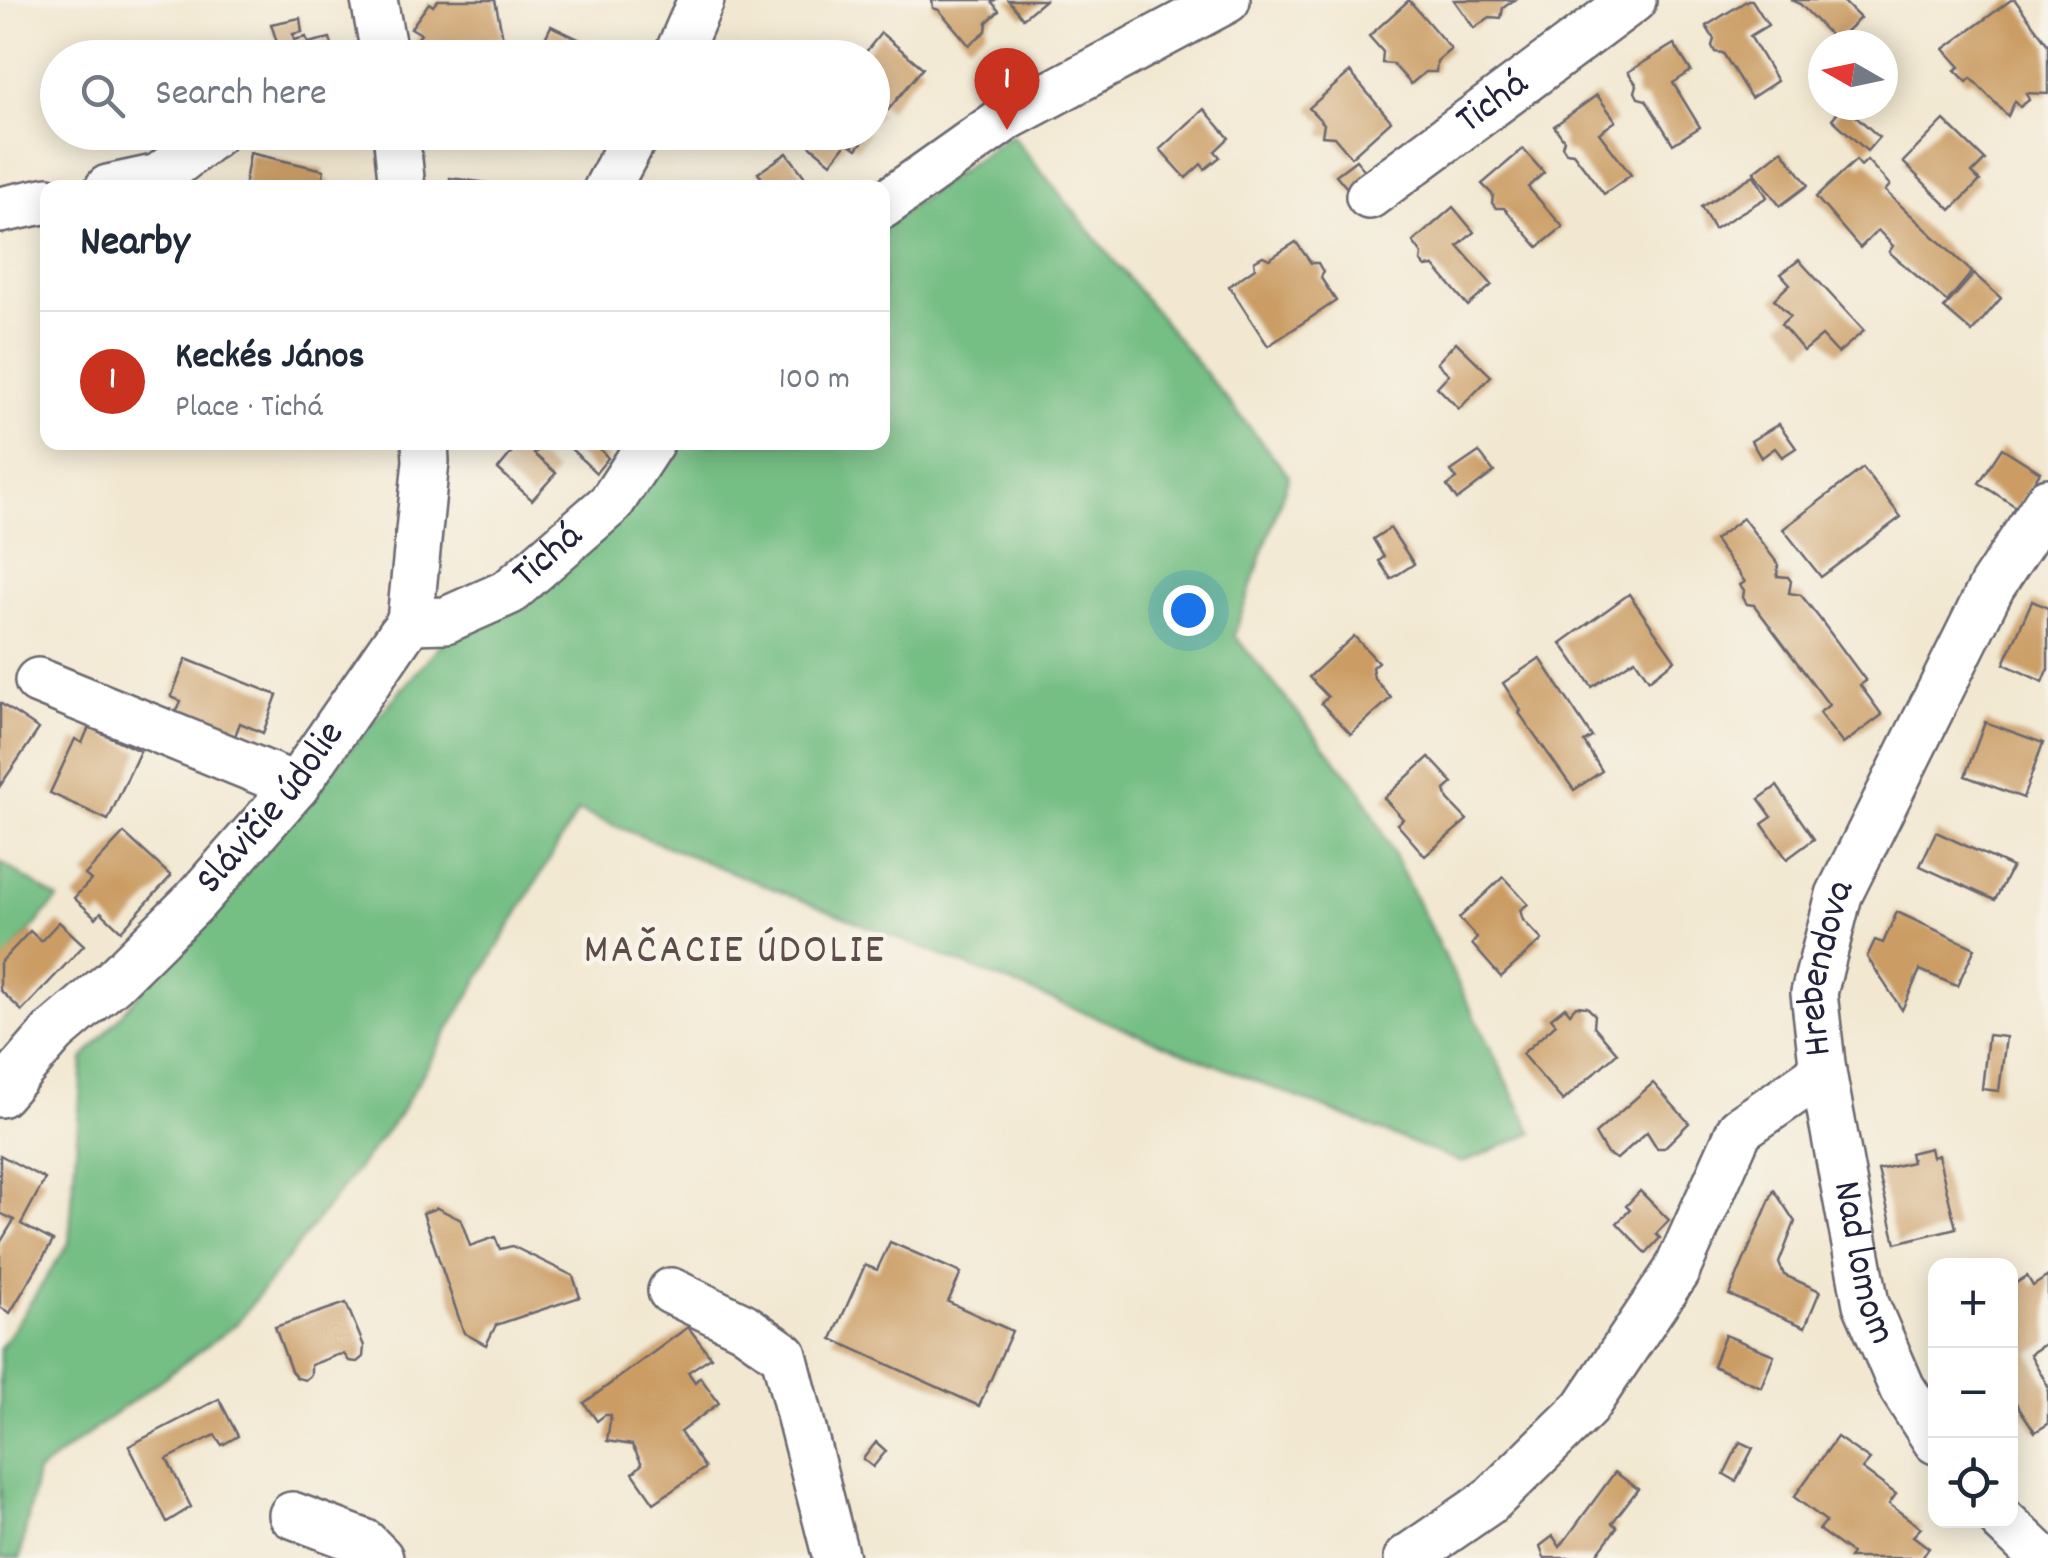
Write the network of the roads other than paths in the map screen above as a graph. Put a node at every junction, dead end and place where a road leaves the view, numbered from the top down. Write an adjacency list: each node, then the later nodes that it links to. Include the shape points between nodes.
1 (374, 0): 5 (street)
2 (701, 0): 6 (street)
3 (1228, 0): 14 (street, via 1006,118)
4 (1622, 4): 13 (street, Tichá)
5 (382, 40)
6 (684, 40)
7 (193, 150): 10 (street)
8 (398, 150): 11 (street)
9 (627, 150): 12 (street)
10 (145, 180)
11 (401, 180)
12 (611, 180)
13 (1370, 196)
14 (890, 200)
15 (40, 202): 16 (street)
16 (0, 210)
17 (646, 450): 20 (street, Tichá, via 610,503 509,592 446,620)
18 (426, 452): 20 (street, Slávičie údolie)
19 (2048, 502): 23 (street, Hrebendova, via 1992,586 1839,896 1814,993)
20 (410, 621): 22 (street, Slávičie údolie)
21 (38, 681): 22 (street)
22 (296, 786): 24 (street, Slávičie údolie, via 196,901 54,1032)
23 (1823, 1072): 26 (street, Nad lomom, via 1866,1304 1902,1388); 31 (street, Hrebendova, via 1740,1129 1676,1272 1585,1408 1490,1501)
24 (0, 1094)
25 (672, 1291): 30 (street, via 784,1355)
26 (1934, 1438)
27 (292, 1516): 29 (street, via 364,1542)
28 (2010, 1528): 32 (street)
29 (380, 1558)
30 (836, 1558)
31 (1407, 1558)
32 (2042, 1558)

